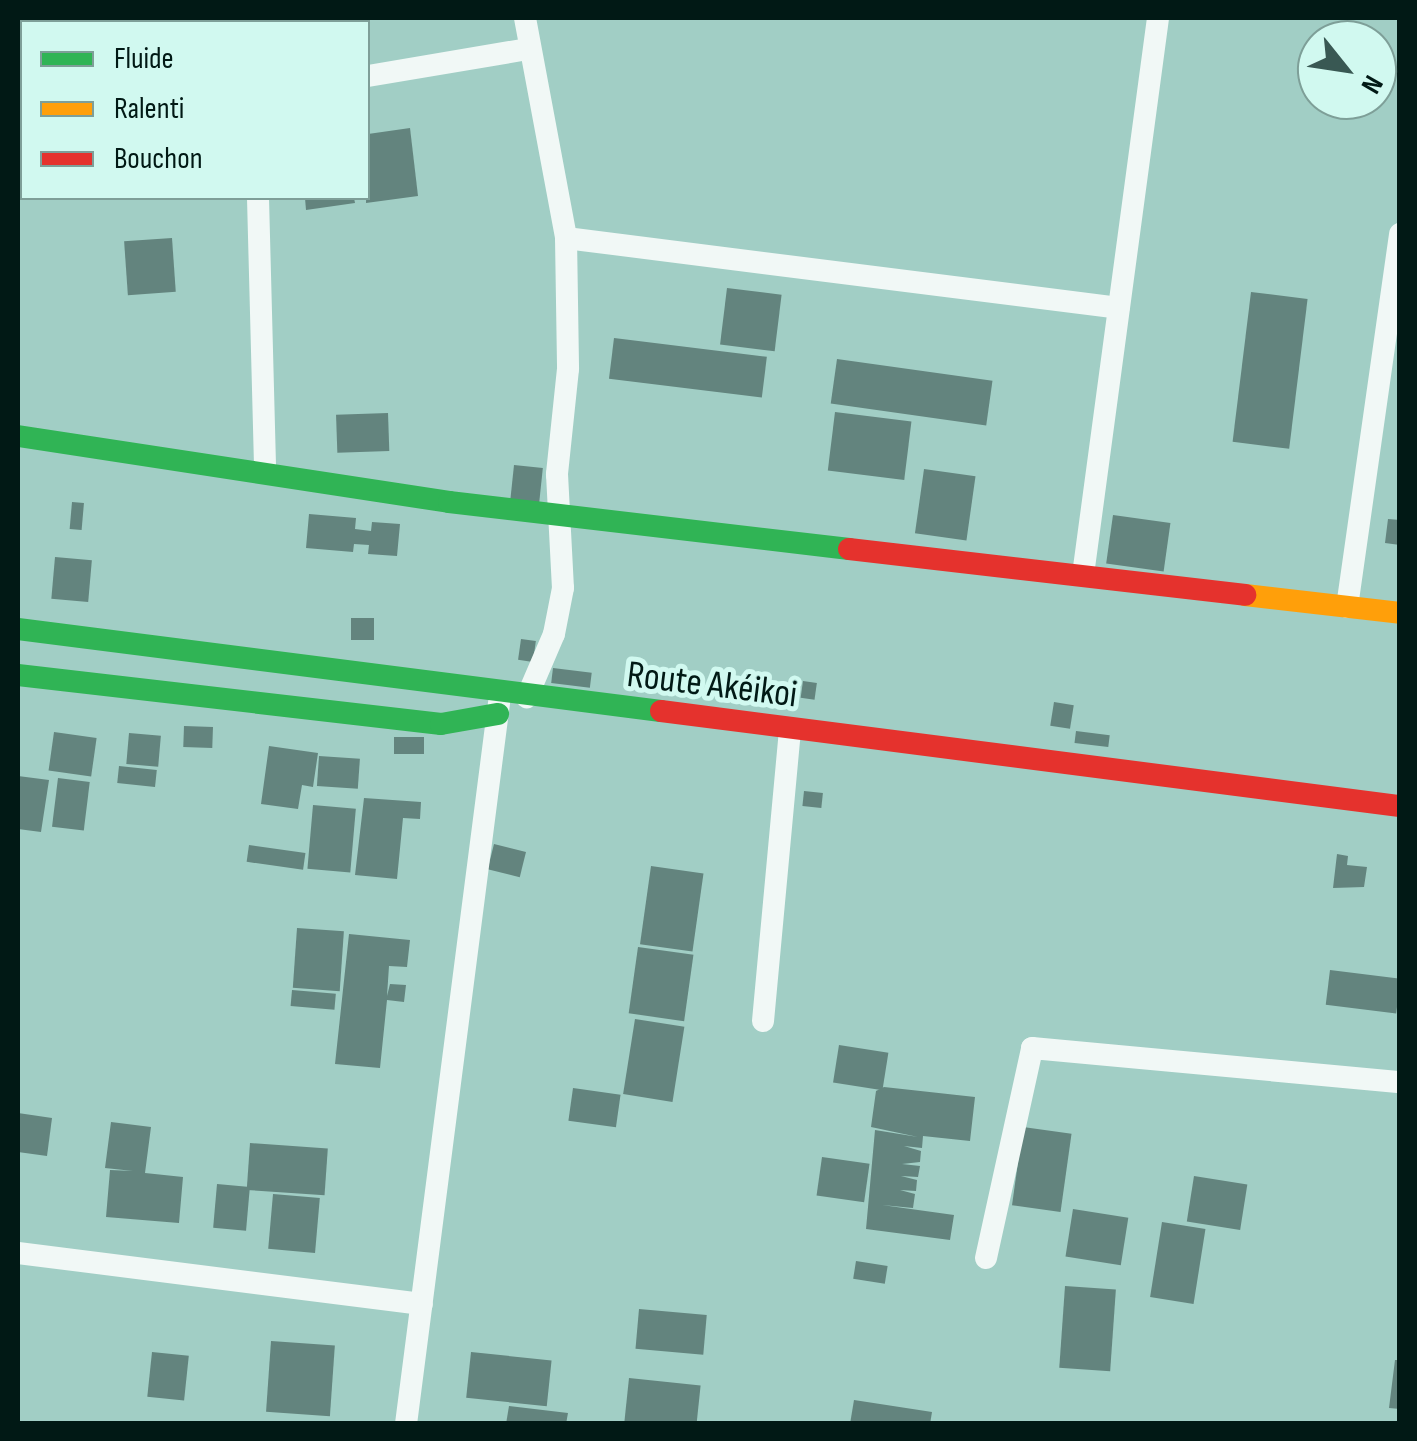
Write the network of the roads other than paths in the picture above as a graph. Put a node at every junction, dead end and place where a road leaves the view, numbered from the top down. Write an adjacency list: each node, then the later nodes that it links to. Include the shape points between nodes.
1 (525, 18): 3 (street)
2 (1158, 18): 8 (street)
3 (528, 49): 4 (street); 7 (street)
4 (370, 76)
5 (258, 200): 10 (street)
6 (1400, 234): 13 (street)
7 (566, 238): 8 (street); 11 (street, via 568,369)
8 (1119, 308): 12 (street)
9 (18, 436): 10 (street)
10 (264, 470): 11 (street, via 449,502)
11 (559, 511): 12 (street); 17 (street, via 563,588 554,634)
12 (1082, 575): 13 (street)
13 (1347, 607): 14 (street)
14 (1400, 614)
15 (18, 629): 18 (street, Route Akéikoi)
16 (18, 676): 18 (street, Route Akéikoi, via 441,724)
17 (527, 697): 18 (street, Route Akéikoi); 19 (street, Route Akéikoi)
18 (499, 704): 25 (street)
19 (790, 730): 20 (street, Route Akéikoi); 21 (street)
20 (1400, 806)
21 (764, 1020)
22 (1400, 1082): 24 (street, via 1032,1048)
23 (18, 1253): 25 (street)
24 (986, 1258)
25 (422, 1304): 26 (street)
26 (406, 1424)

